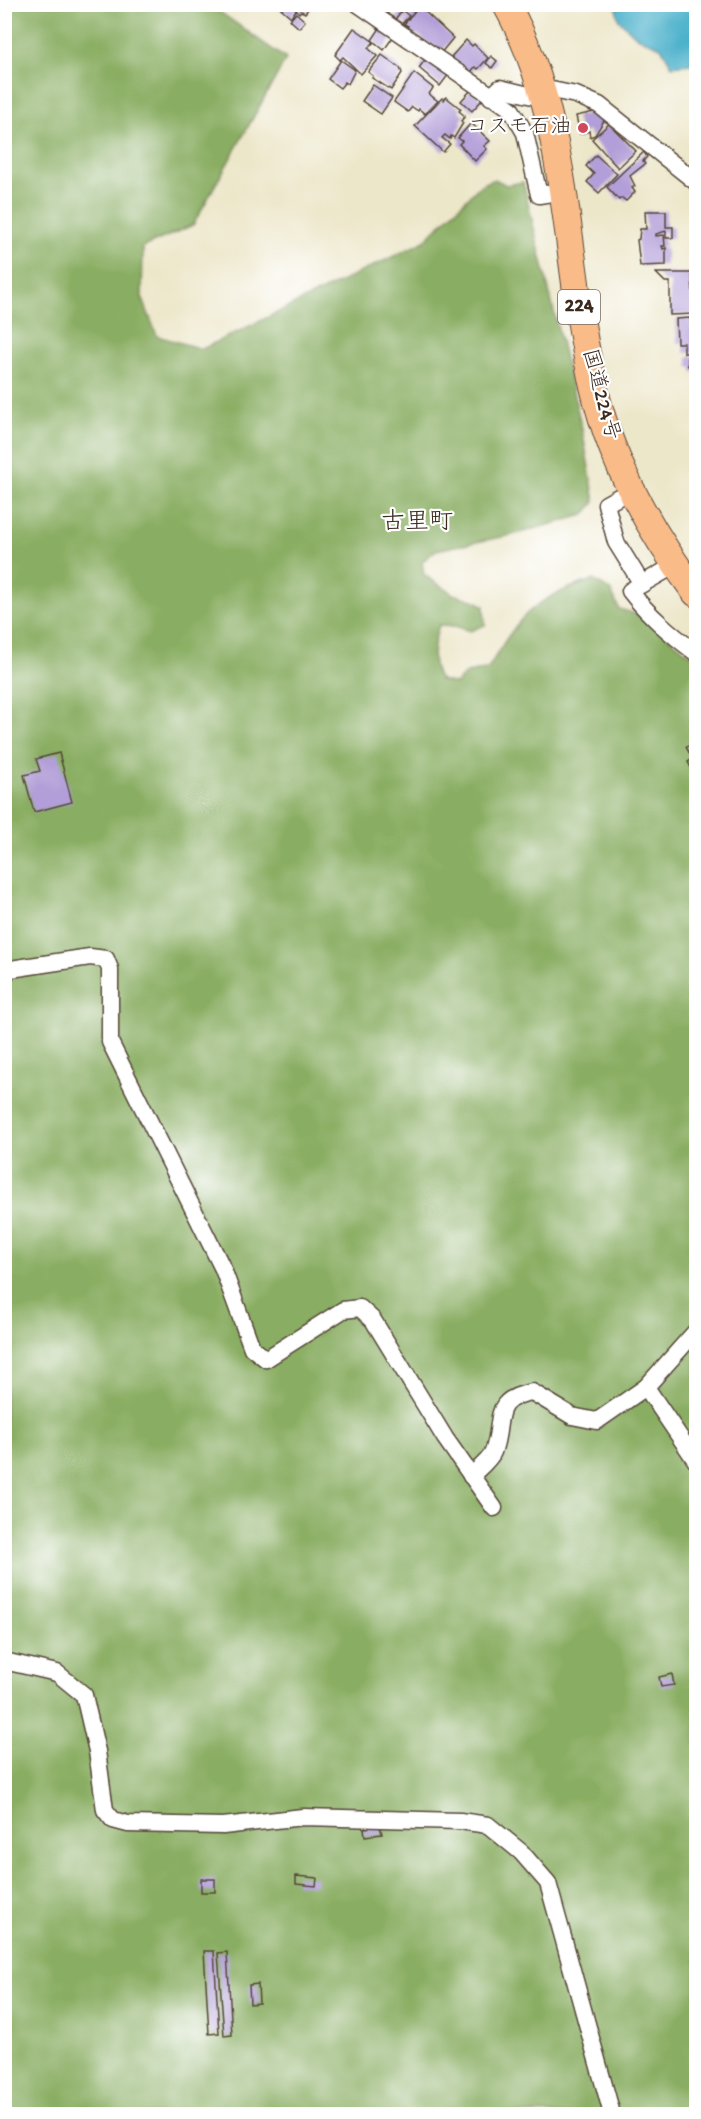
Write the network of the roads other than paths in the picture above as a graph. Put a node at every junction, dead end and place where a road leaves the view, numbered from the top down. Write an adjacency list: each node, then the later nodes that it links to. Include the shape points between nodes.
1 (358, 4): 4 (street)
2 (506, 4): 3 (highway, 国道224号 / 224)
3 (544, 94): 4 (street, via 500,88); 5 (street, via 576,95 599,105); 6 (highway, 国道224号 / 224)
4 (492, 97): 6 (street, via 511,109 525,134 539,195)
5 (696, 182)
6 (564, 191): 7 (highway, 国道224号 / 224, via 594,390)
7 (631, 490): 8 (highway, 国道224号 / 224); 9 (street, via 606,504 616,542)
8 (675, 565): 9 (street); 10 (highway, 国道224号 / 224)
9 (642, 584): 11 (street, via 630,591 643,609)
10 (696, 593)
11 (696, 653)
12 (4, 970): 16 (street, via 90,957 106,959 110,969 110,1042 223,1269 252,1348 266,1359 343,1310 360,1308 373,1320)
13 (696, 1331): 14 (street)
14 (646, 1387): 15 (street); 16 (street, via 597,1421 572,1416 532,1392 515,1395 504,1404 493,1454)
15 (696, 1461)
16 (471, 1476): 17 (street)
17 (494, 1508)
18 (4, 1661): 19 (street, via 57,1673 84,1695 105,1810 113,1820 128,1824 223,1826 303,1817 488,1825 521,1852 548,1883)
19 (612, 2115)

